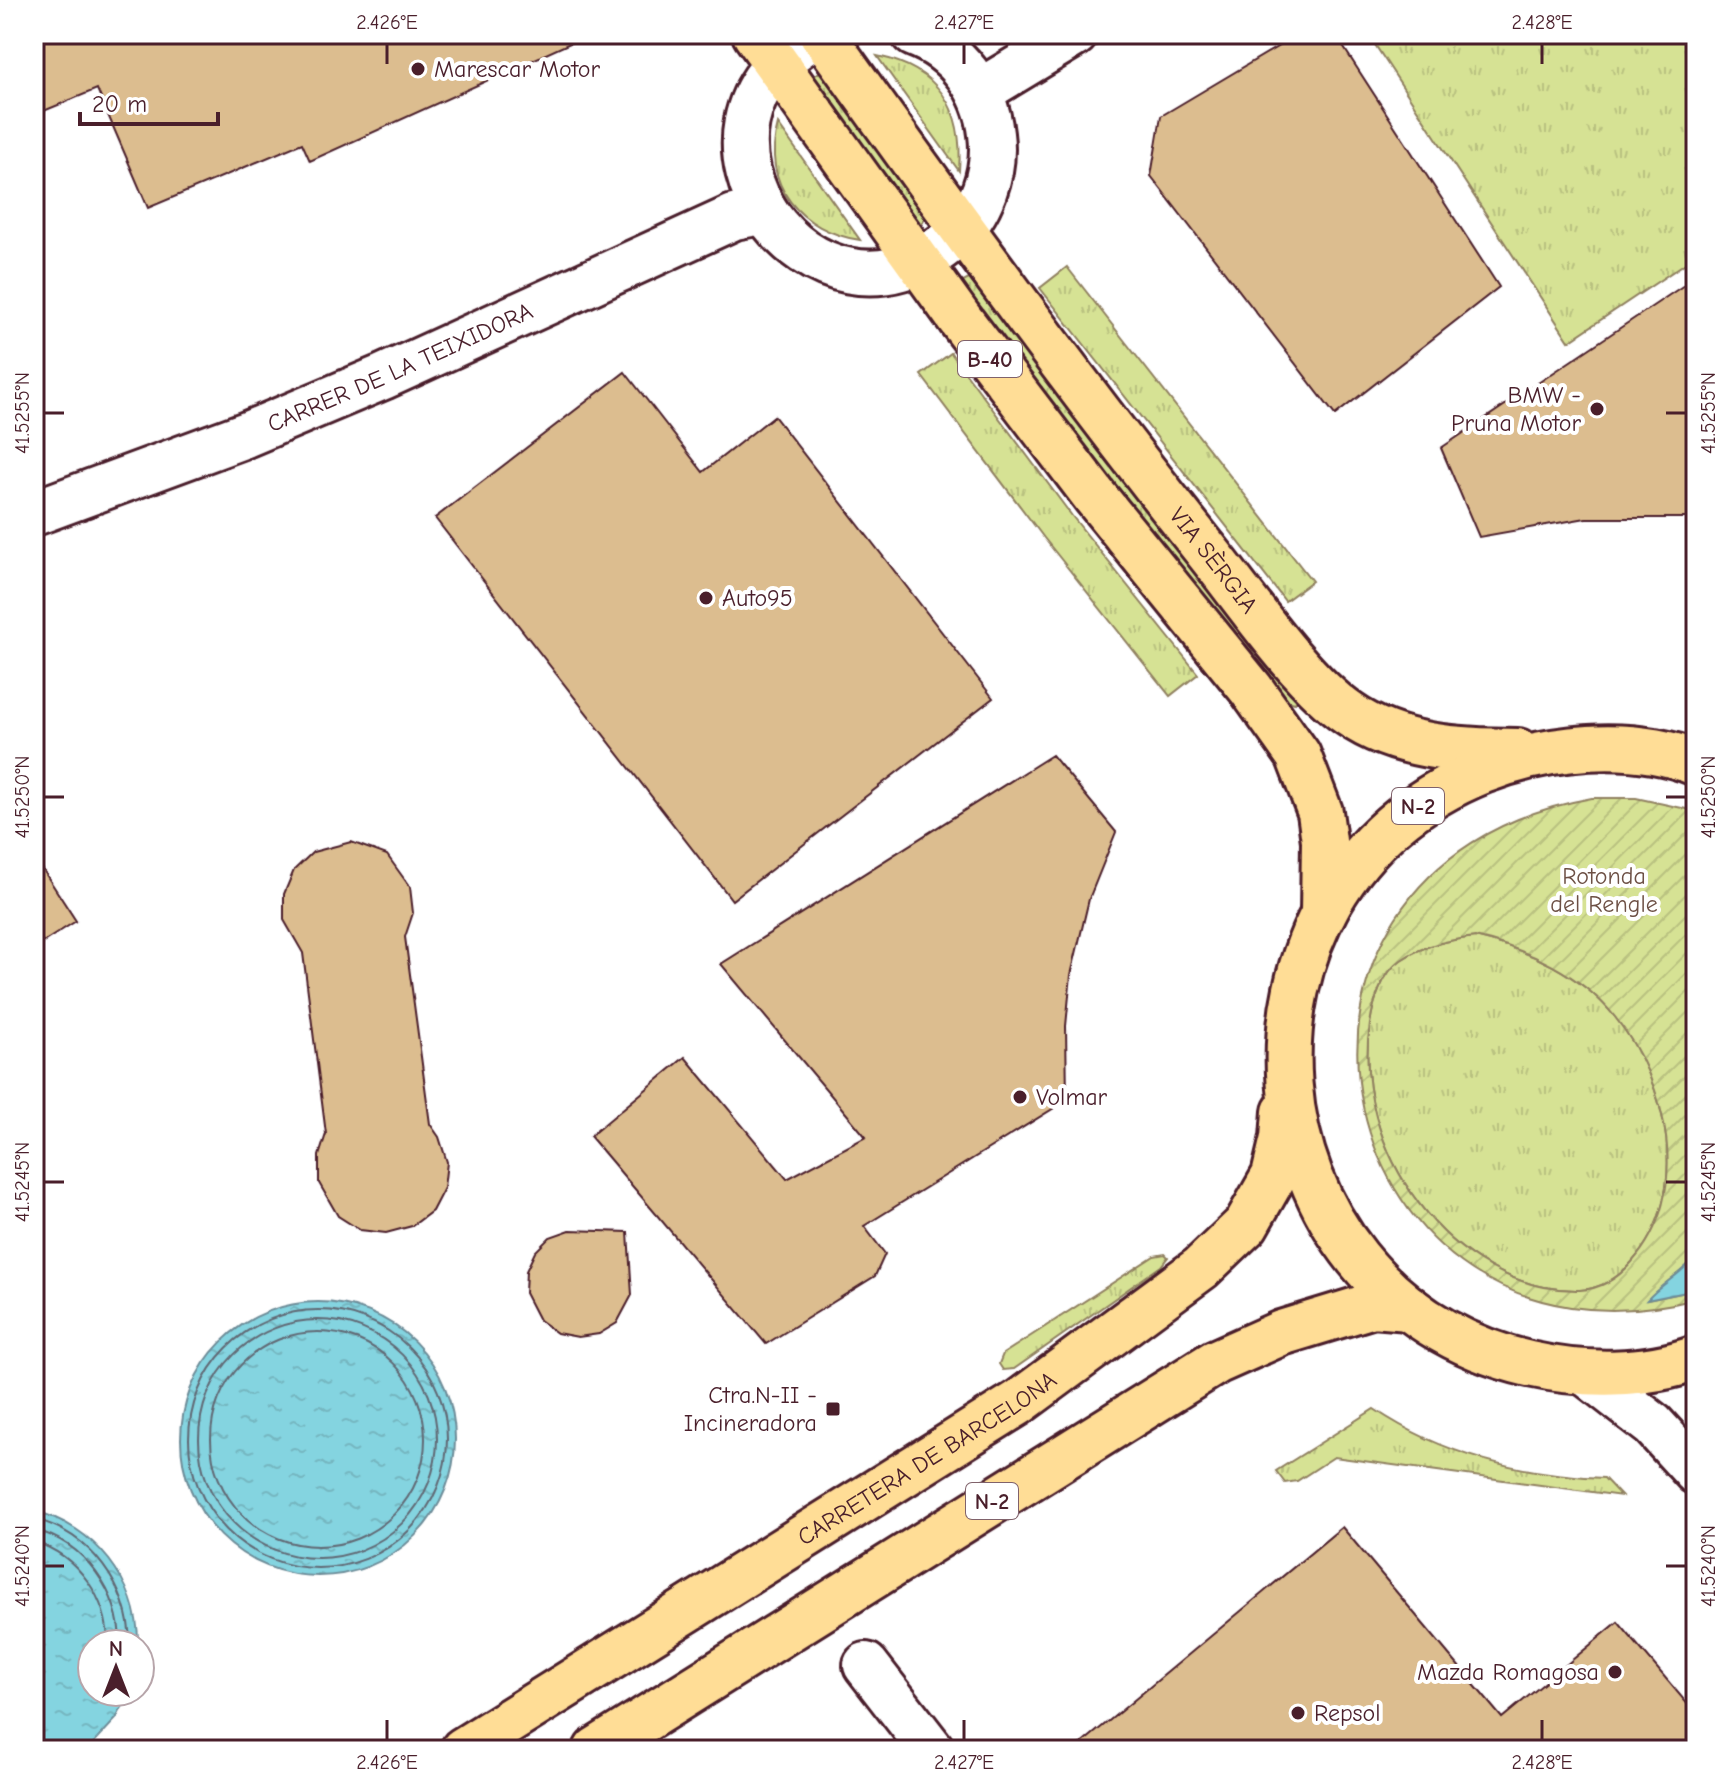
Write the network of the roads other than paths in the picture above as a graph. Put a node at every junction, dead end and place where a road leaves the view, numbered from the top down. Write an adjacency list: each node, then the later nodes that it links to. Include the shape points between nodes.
1 (820, 34): 4 (street, VIA SÈRGIA, via 797,46); 7 (main road, VIA SÈRGIA / B-40)
2 (914, 34): 5 (street, VIA SÈRGIA, via 958,62)
3 (1075, 34): 5 (street)
4 (766, 49): 6 (street, VIA SÈRGIA, via 744,152 749,183); 8 (main road, B-40)
5 (979, 92): 7 (street, VIA SÈRGIA, via 993,149 989,178)
6 (762, 212): 8 (street, VIA SÈRGIA, via 784,239 814,259 847,270 882,271); 9 (street, CARRER DE LA TEIXIDORA, via 720,223 245,435)
7 (962, 230): 8 (street, VIA SÈRGIA); 10 (main road, VIA SÈRGIA / B-40, via 1138,465 1326,696 1373,729 1406,741 1484,751)
8 (917, 262): 12 (main road, B-40, via 1298,755 1320,812)
9 (34, 513)
10 (1552, 751): 11 (main road, N-2, via 1620,748); 12 (main road, N-2, via 1460,781 1419,806 1381,837)
11 (1696, 763)
12 (1323, 914): 13 (main road, N-2, via 1301,967 1289,1024)
13 (1287, 1082): 14 (main road, N-2, via 1312,1184 1370,1272); 19 (main road, CARRETERA DE BARCELONA / N-2, via 1274,1176 1246,1225 1201,1268 1018,1403)
14 (1409, 1308): 16 (main road, N-2, via 1506,1359); 20 (main road, N-2, via 1373,1305 1281,1333 1216,1362)
15 (1696, 1358): 16 (main road, N-2, via 1638,1371)
16 (1586, 1373): 17 (street, via 1653,1425)
17 (1696, 1472)
18 (866, 1665): 21 (street)
19 (463, 1750)
20 (596, 1750)
21 (932, 1750)

